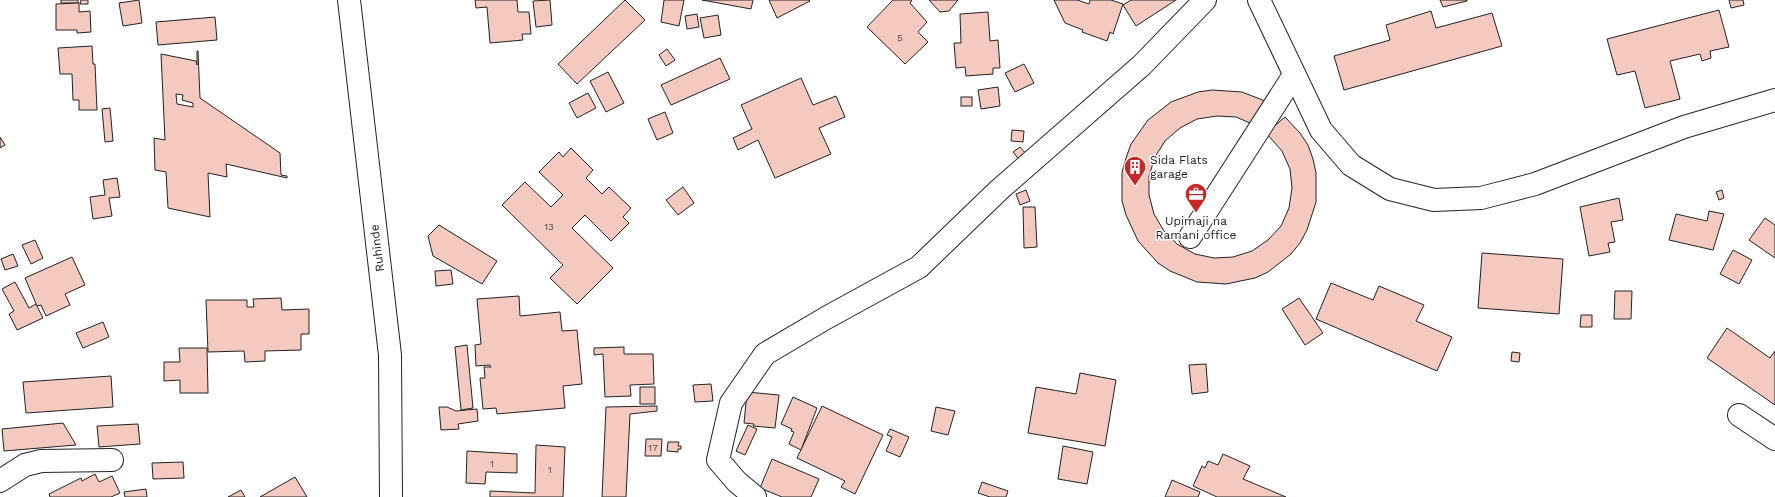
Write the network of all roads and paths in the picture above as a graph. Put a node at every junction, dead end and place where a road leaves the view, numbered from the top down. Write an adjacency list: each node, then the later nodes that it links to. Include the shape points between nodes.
1 (349, 0): 11 (street, Ruhinde, via 390,355)
2 (1205, 0): 12 (street, via 1142,65 999,190 919,267 765,354 731,403 718,460 737,482)
3 (1259, 0): 4 (street)
4 (1294, 75): 5 (street, via 1321,130 1351,165 1390,189 1434,200 1480,198 1535,184 1684,127); 6 (street)
5 (1775, 100)
6 (1190, 237)
7 (1739, 415): 8 (street)
8 (1775, 438)
9 (112, 460): 10 (street, via 41,461 24,465)
10 (0, 481)
11 (391, 497)
12 (755, 497)

